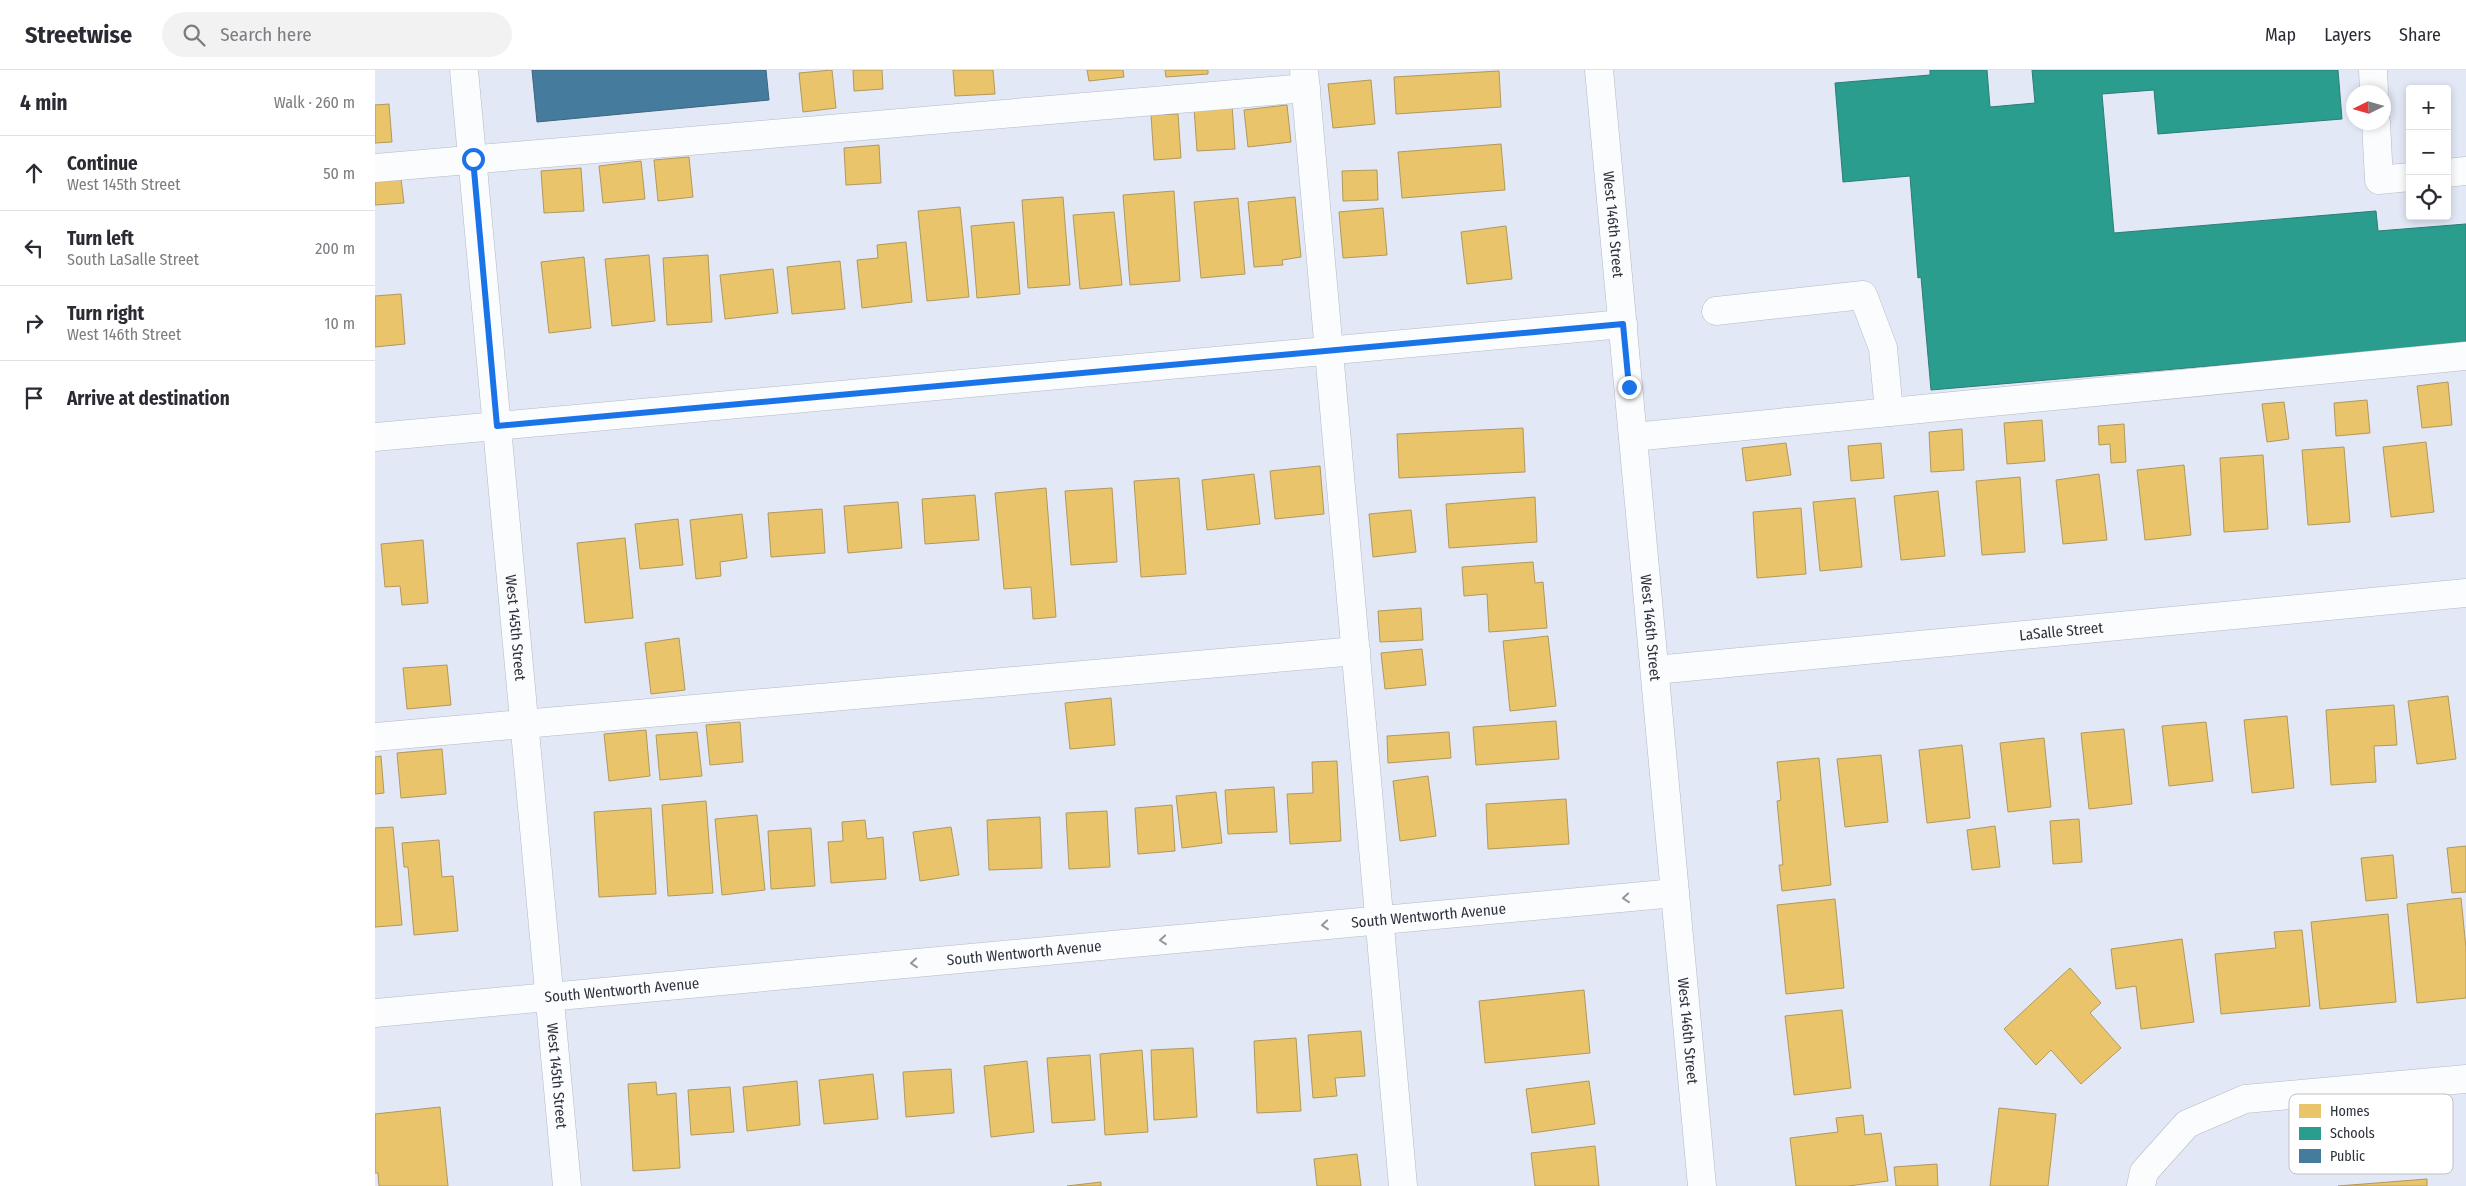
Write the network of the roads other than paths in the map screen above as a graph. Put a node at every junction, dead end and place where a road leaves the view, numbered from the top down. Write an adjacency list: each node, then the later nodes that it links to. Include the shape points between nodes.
1 (464, 70): 7 (street, West 145th Street)
2 (1599, 70): 13 (street, West 146th Street)
3 (2373, 70): 5 (street)
4 (1305, 79): 7 (street); 14 (street)
5 (2374, 85)
6 (2376, 130): 11 (street, via 2379,180)
7 (473, 159): 8 (street); 17 (street, West 145th Street)
8 (375, 168)
9 (2466, 171): 10 (street)
10 (2451, 173)
11 (2406, 177)
12 (1716, 311): 16 (street, via 1863,295 1883,348)
13 (1623, 324): 14 (street); 18 (street, West 146th Street)
14 (1329, 351): 17 (street); 21 (street)
15 (2466, 356): 16 (street)
16 (1889, 412): 18 (street)
17 (497, 426): 19 (street); 23 (street, West 145th Street)
18 (1633, 437): 22 (street, West 146th Street)
19 (375, 438)
20 (2466, 593): 22 (street, LaSalle Street)
21 (1356, 651): 23 (street); 26 (street)
22 (1655, 670): 25 (street, West 146th Street)
23 (525, 724): 24 (street); 27 (street, West 145th Street)
24 (375, 738)
25 (1675, 893): 26 (street, South Wentworth Avenue, one-way to 26); 34 (street, West 146th Street)
26 (1379, 920): 27 (street, South Wentworth Avenue, one-way to 27); 33 (street)
27 (550, 996): 28 (street, South Wentworth Avenue); 32 (street, West 145th Street)
28 (375, 1012)
29 (2466, 1079): 30 (street)
30 (2300, 1094)
31 (2289, 1095): 35 (street, via 2245,1099 2187,1124 2144,1172)
32 (567, 1186)
33 (1403, 1186)
34 (1702, 1186)
35 (2141, 1186)

